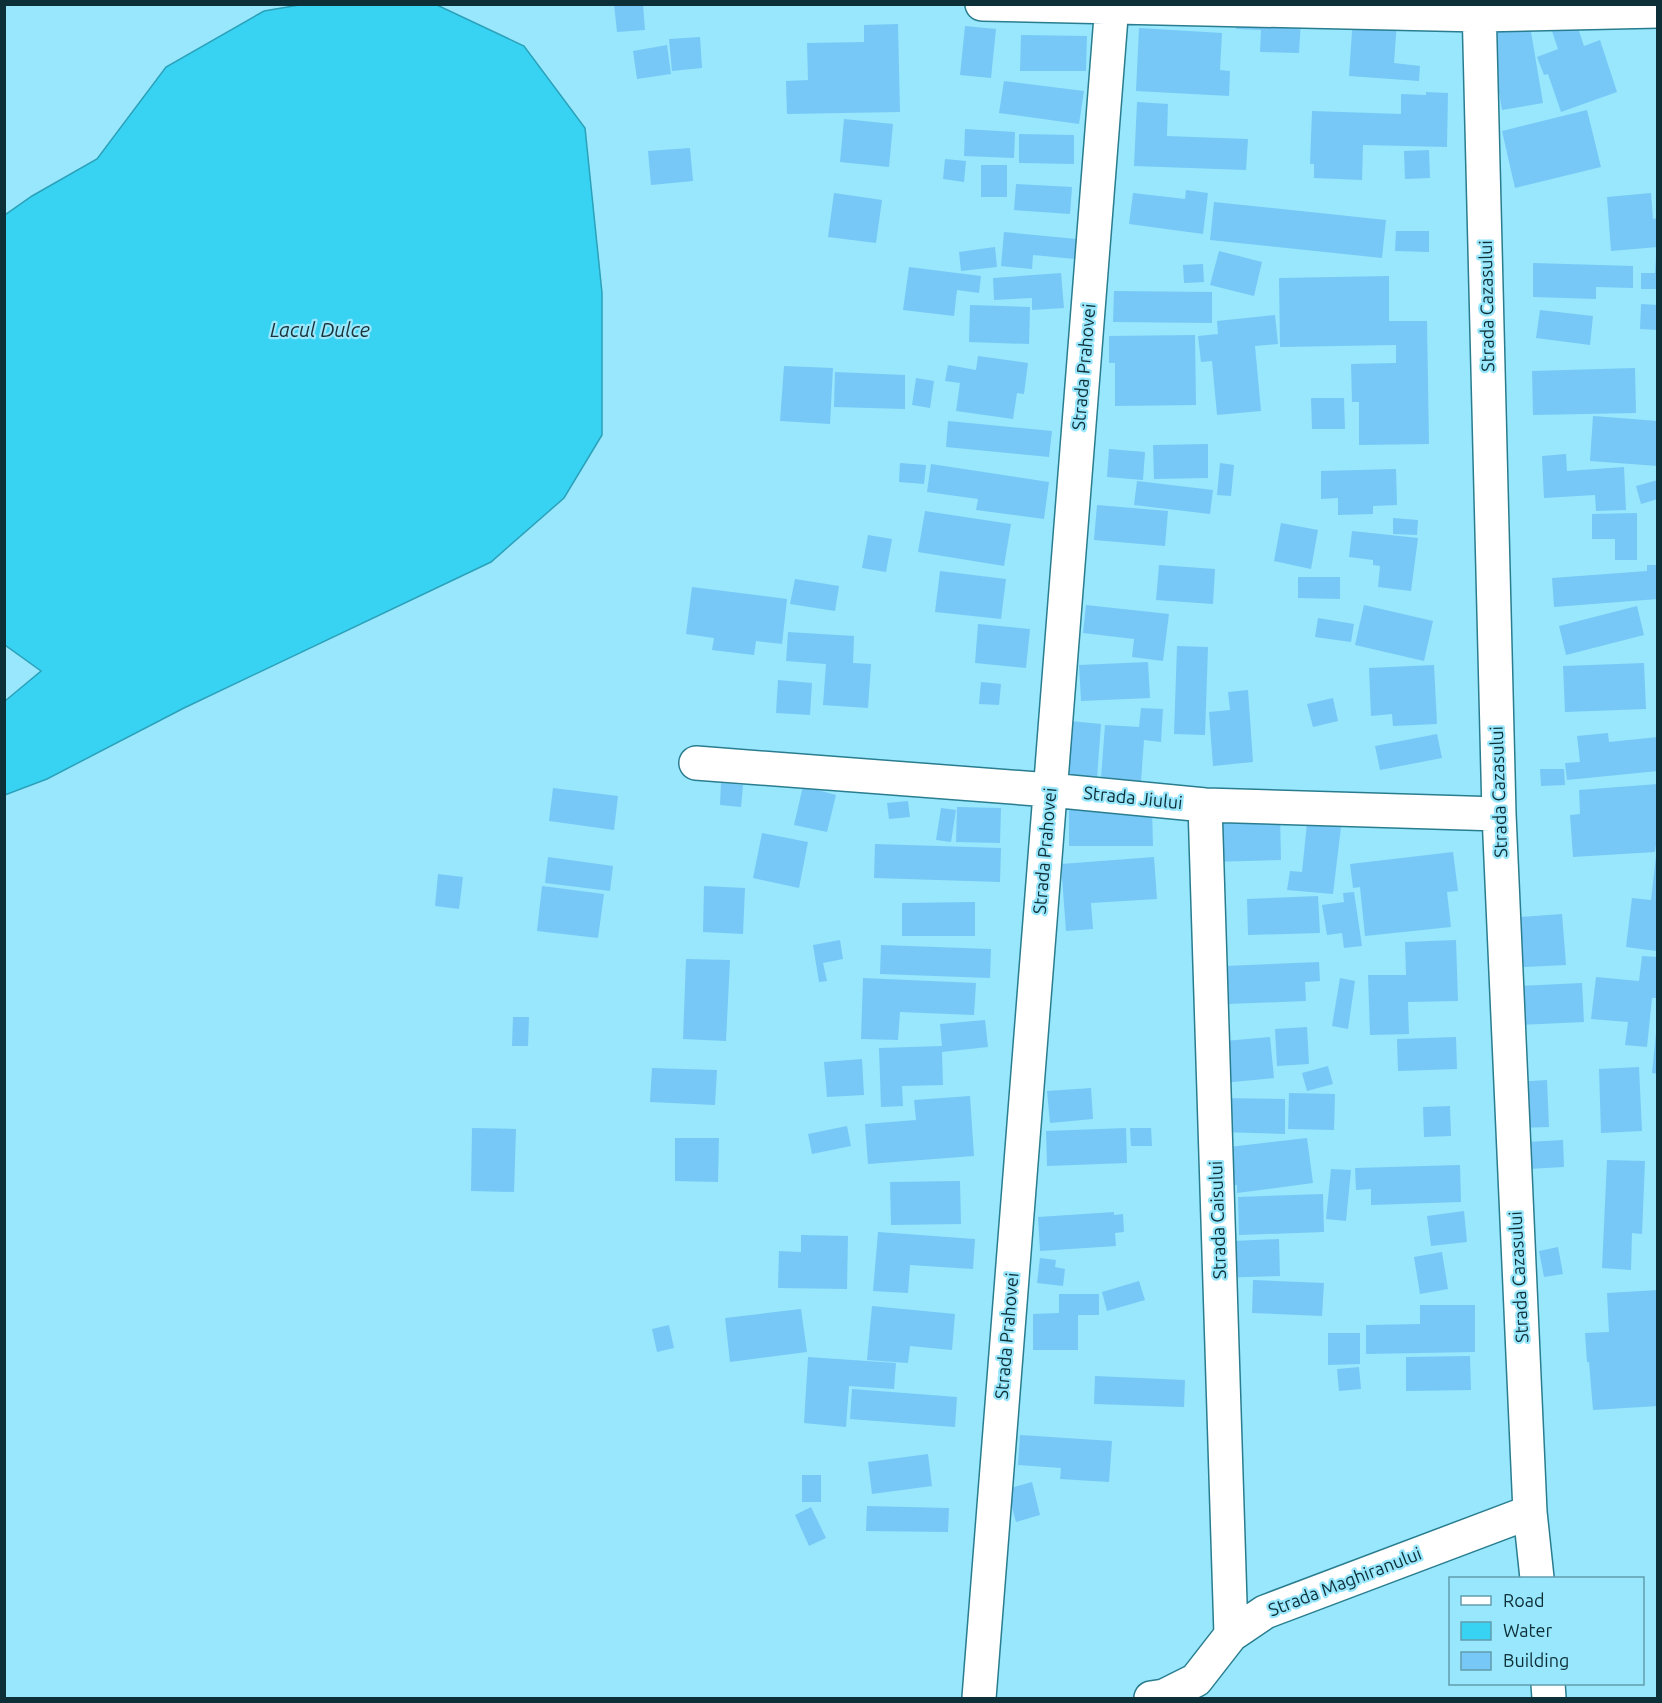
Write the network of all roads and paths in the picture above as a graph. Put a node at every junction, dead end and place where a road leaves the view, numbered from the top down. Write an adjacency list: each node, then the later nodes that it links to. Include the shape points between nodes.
1 (982, 4): 2 (street)
2 (1112, 6): 3 (street); 6 (street, Strada Prahovei)
3 (1479, 10): 4 (street); 8 (street, Strada Cazasului)
4 (1658, 11)
5 (696, 763): 6 (street, Strada Jiului)
6 (1050, 790): 7 (street, Strada Jiului); 12 (street, Strada Prahovei)
7 (1205, 805): 8 (street, Strada Jiului); 11 (street, Strada Caisului)
8 (1498, 814): 9 (street, Strada Cazasului)
9 (1530, 1512): 10 (street, Strada Cazasului); 11 (street, Strada Maghiranului, via 1265,1612)
10 (1537, 1577)
11 (1230, 1635): 13 (street, Strada Maghiranului, via 1196,1680)
12 (979, 1698)
13 (1151, 1698)

